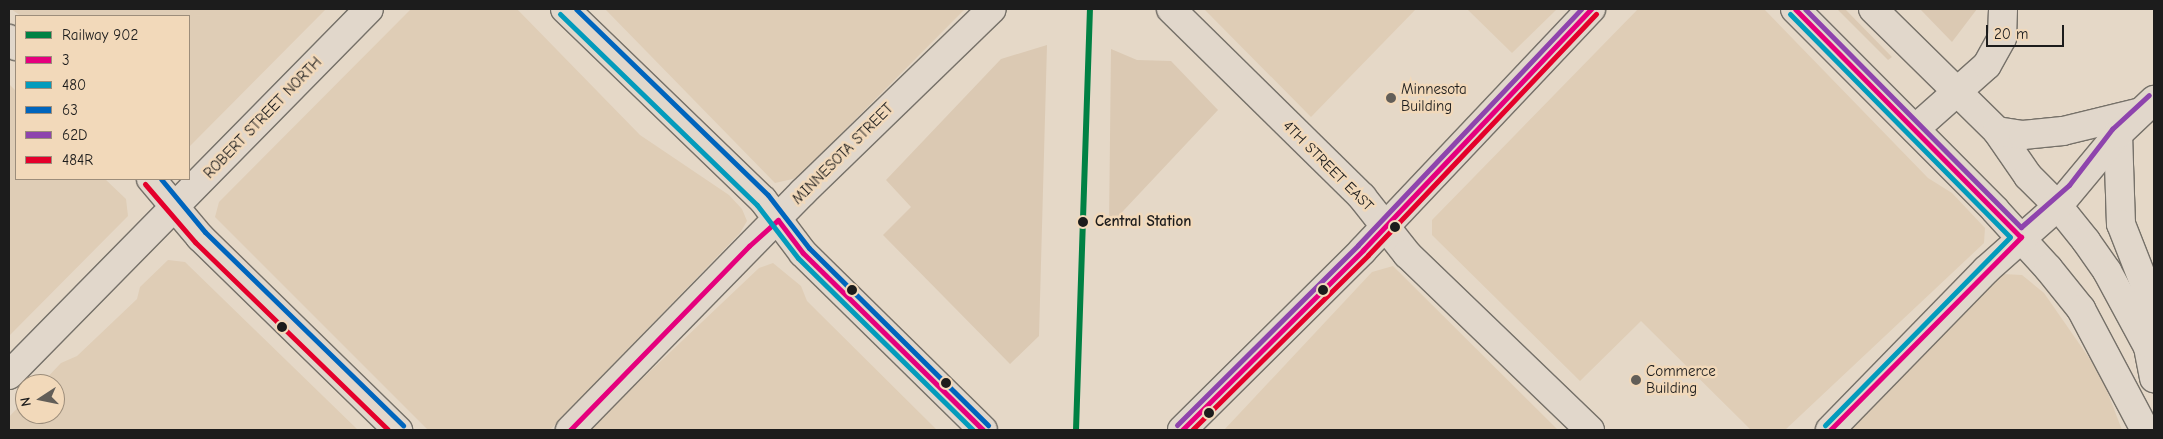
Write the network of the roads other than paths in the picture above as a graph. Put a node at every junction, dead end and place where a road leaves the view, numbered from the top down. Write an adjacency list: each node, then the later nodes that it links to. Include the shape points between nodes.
1 (369, 9): 16 (street, ROBERT STREET NORTH)
2 (564, 9): 17 (street, via 763,200)
3 (992, 9): 17 (street, MINNESOTA STREET)
4 (1171, 9): 18 (street, 4TH STREET EAST, via 1362,196)
5 (1591, 9): 18 (street)
6 (1795, 9): 11 (street)
7 (1873, 9): 9 (street)
8 (2004, 9): 9 (street, via 2002,38 1991,58)
9 (1956, 91): 11 (street); 12 (street)
10 (2148, 106): 12 (street, via 2063,132 2023,135); 13 (street)
11 (1915, 129): 19 (street)
12 (1997, 131): 15 (street, via 2028,176)
13 (2118, 134): 15 (street); 20 (street, via 2121,224 2148,293)
14 (152, 180): 16 (street)
15 (2058, 206): 19 (street); 20 (street, via 2107,271)
16 (176, 208): 21 (street, ROBERT STREET NORTH); 23 (street, via 200,237)
17 (778, 220): 24 (street, MINNESOTA STREET); 25 (street, via 802,253)
18 (1385, 225): 26 (street); 27 (street, 4TH STREET EAST, via 1407,254)
19 (2021, 237): 28 (street); 29 (street, via 2081,309)
20 (2148, 347): 22 (street)
21 (9, 375)
22 (2154, 378)
23 (398, 430)
24 (570, 430)
25 (983, 430)
26 (1182, 430)
27 (1590, 430)
28 (1830, 430)
29 (2145, 430)

